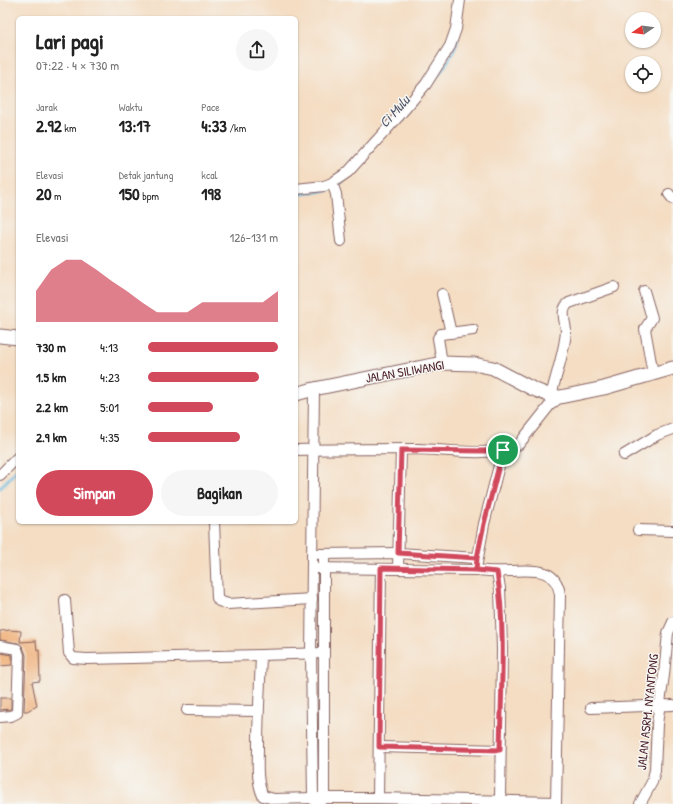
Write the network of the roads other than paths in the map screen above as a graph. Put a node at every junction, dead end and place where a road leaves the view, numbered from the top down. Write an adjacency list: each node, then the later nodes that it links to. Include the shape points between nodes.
1 (460, 0): 2 (street, via 456,29 450,46 426,84 348,172)
2 (332, 183): 3 (street); 4 (street, via 336,194)
3 (298, 189)
4 (341, 241)
5 (614, 287): 17 (street, via 569,303 565,307 563,312 566,332)
6 (644, 290): 14 (street, via 652,318 645,329)
7 (442, 294): 9 (street)
8 (473, 330): 9 (street)
9 (451, 333): 12 (street, via 441,334 438,338)
10 (0, 336): 11 (street)
11 (16, 338)
12 (442, 363): 15 (street, JALAN SILIWANGI); 17 (street, JALAN SILIWANGI, via 474,364 493,368 533,389)
13 (673, 368): 14 (street)
14 (653, 374): 17 (street, via 604,388)
15 (314, 389): 16 (street, JALAN SILIWANGI); 20 (street)
16 (298, 393)
17 (556, 397): 22 (street, via 519,444)
18 (673, 429): 23 (street, via 657,435)
19 (298, 450): 20 (street)
20 (314, 450): 21 (street); 30 (street)
21 (401, 450): 22 (street); 29 (street)
22 (503, 450): 32 (street)
23 (624, 455)
24 (16, 459): 25 (street)
25 (0, 475)
26 (214, 524): 39 (street, via 219,601 228,604)
27 (638, 530): 28 (street)
28 (673, 531)
29 (398, 553): 31 (street); 32 (street); 36 (street)
30 (312, 554): 31 (street); 33 (street)
31 (324, 554): 34 (street)
32 (477, 558): 37 (street)
33 (312, 568): 34 (street); 39 (street)
34 (324, 568): 35 (street); 44 (street)
35 (381, 568): 36 (street); 54 (street)
36 (398, 569): 37 (street)
37 (476, 570): 38 (street)
38 (497, 572): 55 (street, via 502,649); 59 (street, via 543,572 550,575 559,587)
39 (312, 599): 43 (street)
40 (65, 600): 45 (street, via 69,653 73,658)
41 (673, 622): 47 (street, JALAN ASRM. NYANTONG, via 668,633)
42 (0, 646): 53 (street, via 17,648 19,657 17,713)
43 (311, 653): 44 (street); 45 (street); 51 (street)
44 (324, 653): 52 (street)
45 (261, 655): 50 (street)
46 (673, 705): 47 (street)
47 (659, 706): 48 (street); 60 (street, JALAN ASRM. NYANTONG, via 655,770 652,782)
48 (590, 708)
49 (187, 710): 50 (street)
50 (258, 711): 58 (street, via 258,776 263,796)
51 (312, 714): 52 (street); 58 (street)
52 (324, 715): 58 (street)
53 (0, 717)
54 (379, 747): 55 (street); 56 (street)
55 (500, 750): 57 (street)
56 (378, 798): 57 (street); 58 (street)
57 (500, 800): 59 (street)
58 (318, 801)
59 (556, 803)
60 (640, 804)

